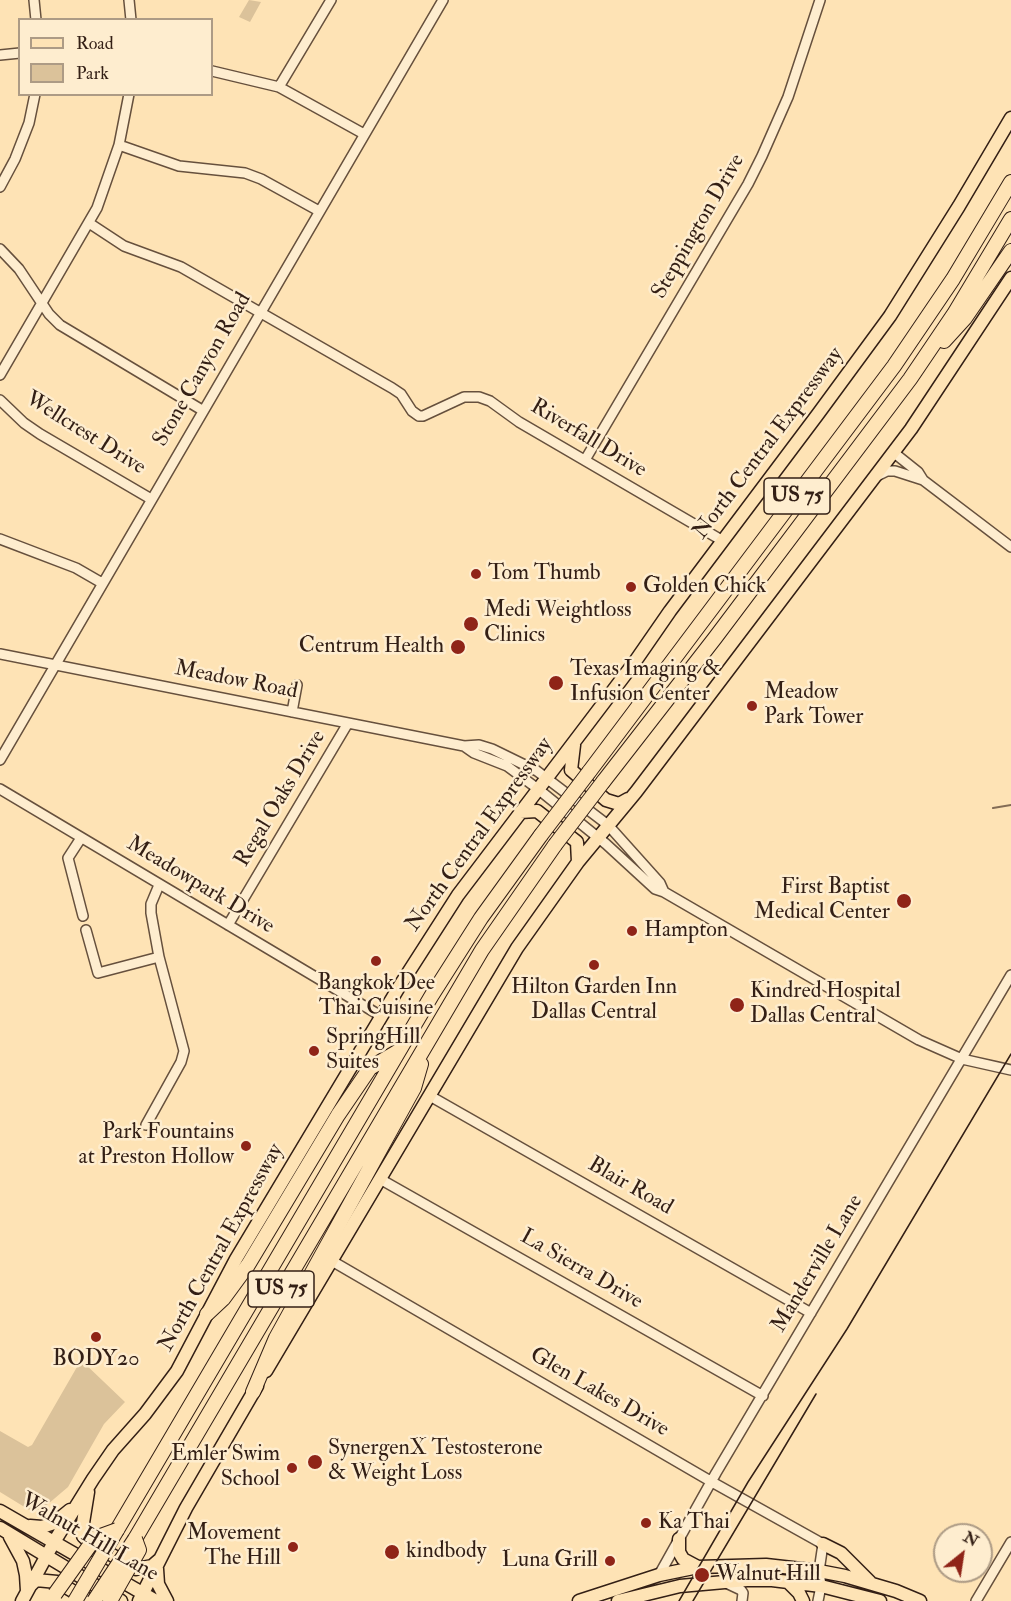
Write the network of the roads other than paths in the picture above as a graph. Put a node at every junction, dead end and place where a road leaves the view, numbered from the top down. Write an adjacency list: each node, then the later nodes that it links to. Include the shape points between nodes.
1 (34, 0): 6 (street)
2 (129, 0): 7 (street)
3 (331, 0): 11 (street)
4 (442, 0): 15 (street, Stone Canyon Road)
5 (820, 0): 32 (street, Steppington Drive, via 788,97 758,166)
6 (36, 18)
7 (131, 18)
8 (18, 52): 9 (street)
9 (0, 55)
10 (213, 71): 11 (street)
11 (279, 87): 15 (street)
12 (35, 96): 18 (street, via 15,159)
13 (129, 96): 16 (street)
14 (1011, 118): 37 (main road, North Central Expressway, via 890,316)
15 (364, 135): 19 (street, Stone Canyon Road)
16 (119, 145): 19 (street, via 179,166 245,173); 21 (street)
17 (1011, 182): 66 (highway, US 75, bridge, via 953,279 894,366 541,835 467,940)
18 (0, 188)
19 (319, 211): 26 (street, Stone Canyon Road)
20 (1011, 219): 28 (highway, US 75)
21 (89, 223): 25 (street); 26 (street, via 124,246 175,264)
22 (0, 249): 25 (street)
23 (1011, 251): 28 (highway, via 965,318)
24 (1011, 278): 31 (main road)
25 (43, 302): 27 (street); 30 (street, via 49,314 70,332)
26 (259, 312): 30 (street, Stone Canyon Road); 32 (street, Riverfall Drive, via 393,388 419,416 464,397 479,397)
27 (0, 375)
28 (910, 379): 65 (highway, US 75, bridge, via 555,845 482,950)
29 (0, 400): 35 (street, Wellcrest Drive, via 32,429)
30 (202, 410): 35 (street, Stone Canyon Road)
31 (894, 452): 33 (main road); 34 (street)
32 (585, 460): 37 (street, Riverfall Drive)
33 (874, 477): 34 (street, via 895,471); 51 (main road)
34 (923, 480): 38 (street)
35 (151, 499): 39 (street, Stone Canyon Road)
36 (0, 539): 39 (street, via 76,567)
37 (723, 541): 45 (main road, North Central Expressway)
38 (1011, 547)
39 (102, 584): 41 (street, Stone Canyon Road)
40 (0, 654): 41 (street, Meadow Road)
41 (54, 666): 43 (street, Meadow Road); 47 (street, Stone Canyon Road)
42 (297, 685): 43 (street)
43 (292, 712): 44 (street, Meadow Road)
44 (348, 723): 46 (street, Meadow Road); 60 (street, Regal Oaks Drive)
45 (574, 741): 48 (main road, North Central Expressway); 51 (main road, via 570,770 606,800 624,802)
46 (464, 746): 48 (street, Meadow Road, via 492,749); 50 (street, Meadow Road, via 507,766)
47 (0, 760)
48 (546, 777): 50 (main road, North Central Expressway); 53 (street, Meadow Road)
49 (0, 789): 54 (street, Meadowpark Drive)
50 (538, 789): 52 (main road, North Central Expressway); 55 (street, Meadow Road)
51 (636, 792): 53 (main road)
52 (520, 812): 56 (main road, via 537,811 577,842); 64 (main road, North Central Expressway, via 458,896)
53 (608, 825): 55 (main road); 58 (street, Meadow Road)
54 (81, 837): 57 (street, Meadowpark Drive); 59 (street, via 68,858)
55 (598, 837): 56 (main road); 58 (street, Meadow Road, via 641,878)
56 (578, 862): 69 (main road, via 501,974)
57 (159, 885): 60 (street, Meadowpark Drive); 62 (street, via 151,913)
58 (664, 892): 67 (street, Meadow Road, via 890,1024)
59 (83, 916)
60 (228, 926): 64 (street, Meadowpark Drive)
61 (86, 930): 62 (street, via 98,973)
62 (159, 957): 70 (street, via 184,1055)
63 (1011, 975): 67 (street, Manderville Lane)
64 (381, 1016): 74 (main road, North Central Expressway)
65 (429, 1039): 75 (highway, via 414,1088 276,1338); 83 (highway, US 75)
66 (399, 1051): 74 (highway, via 370,1068 248,1265); 81 (highway, US 75)
67 (962, 1059): 68 (street, Meadow Road); 73 (street, Manderville Lane)
68 (1011, 1070)
69 (430, 1096): 71 (main road); 73 (street, Blair Road)
70 (146, 1125)
71 (380, 1179): 72 (main road); 76 (street, La Sierra Drive)
72 (332, 1261): 75 (main road); 77 (street, Glen Lakes Drive)
73 (811, 1313): 76 (street, Manderville Lane)
74 (207, 1314): 78 (main road, North Central Expressway, via 168,1384 113,1450)
75 (253, 1392): 89 (main road)
76 (763, 1396): 77 (street, Manderville Lane)
77 (712, 1482): 84 (street, Manderville Lane); 87 (street, Glen Lakes Drive)
78 (88, 1488): 80 (main road, via 65,1516 54,1523 42,1527); 85 (main road, North Central Expressway); 89 (main road, via 83,1536 136,1569)
79 (0, 1511): 80 (main road, Walnut Hill Lane)
80 (24, 1525): 85 (main road, Walnut Hill Lane)
81 (117, 1530): 98 (highway, bridge, via 95,1538); 101 (highway, US 75, bridge)
82 (4, 1531): 88 (main road, Walnut Hill Lane); 97 (main road, via 23,1561)
83 (135, 1539): 102 (highway, US 75, bridge); 103 (highway, bridge, via 139,1550)
84 (679, 1539): 90 (main road, via 683,1559); 92 (street, Manderville Lane)
85 (54, 1542): 88 (main road, North Central Expressway); 99 (main road, Walnut Hill Lane)
86 (1011, 1542): 114 (street)
87 (826, 1545): 91 (street); 95 (main road, via 842,1552)
88 (46, 1556): 97 (main road, North Central Expressway); 104 (main road, Walnut Hill Lane)
89 (159, 1562): 99 (main road); 106 (main road, via 158,1584)
90 (698, 1567): 91 (main road, via 766,1565); 92 (main road)
91 (819, 1570): 95 (main road); 96 (street)
92 (659, 1575): 100 (main road); 107 (main road)
93 (722, 1581): 94 (main road); 100 (main road); 109 (street, via 741,1590)
94 (788, 1582): 96 (main road); 110 (main road)
95 (871, 1583): 113 (main road)
96 (816, 1586): 110 (street); 111 (street); 112 (main road)
97 (26, 1593): 102 (main road, via 36,1580 57,1582)
98 (52, 1597)
99 (141, 1597): 105 (main road, Walnut Hill Lane)
100 (631, 1597): 108 (main road)
101 (75, 1601)
102 (92, 1601)
103 (110, 1601)
104 (121, 1601)
105 (156, 1601)
106 (167, 1601)
107 (579, 1601)
108 (618, 1601)
109 (742, 1601)
110 (805, 1601)
111 (818, 1601)
112 (880, 1601)
113 (920, 1601)
114 (976, 1601)

